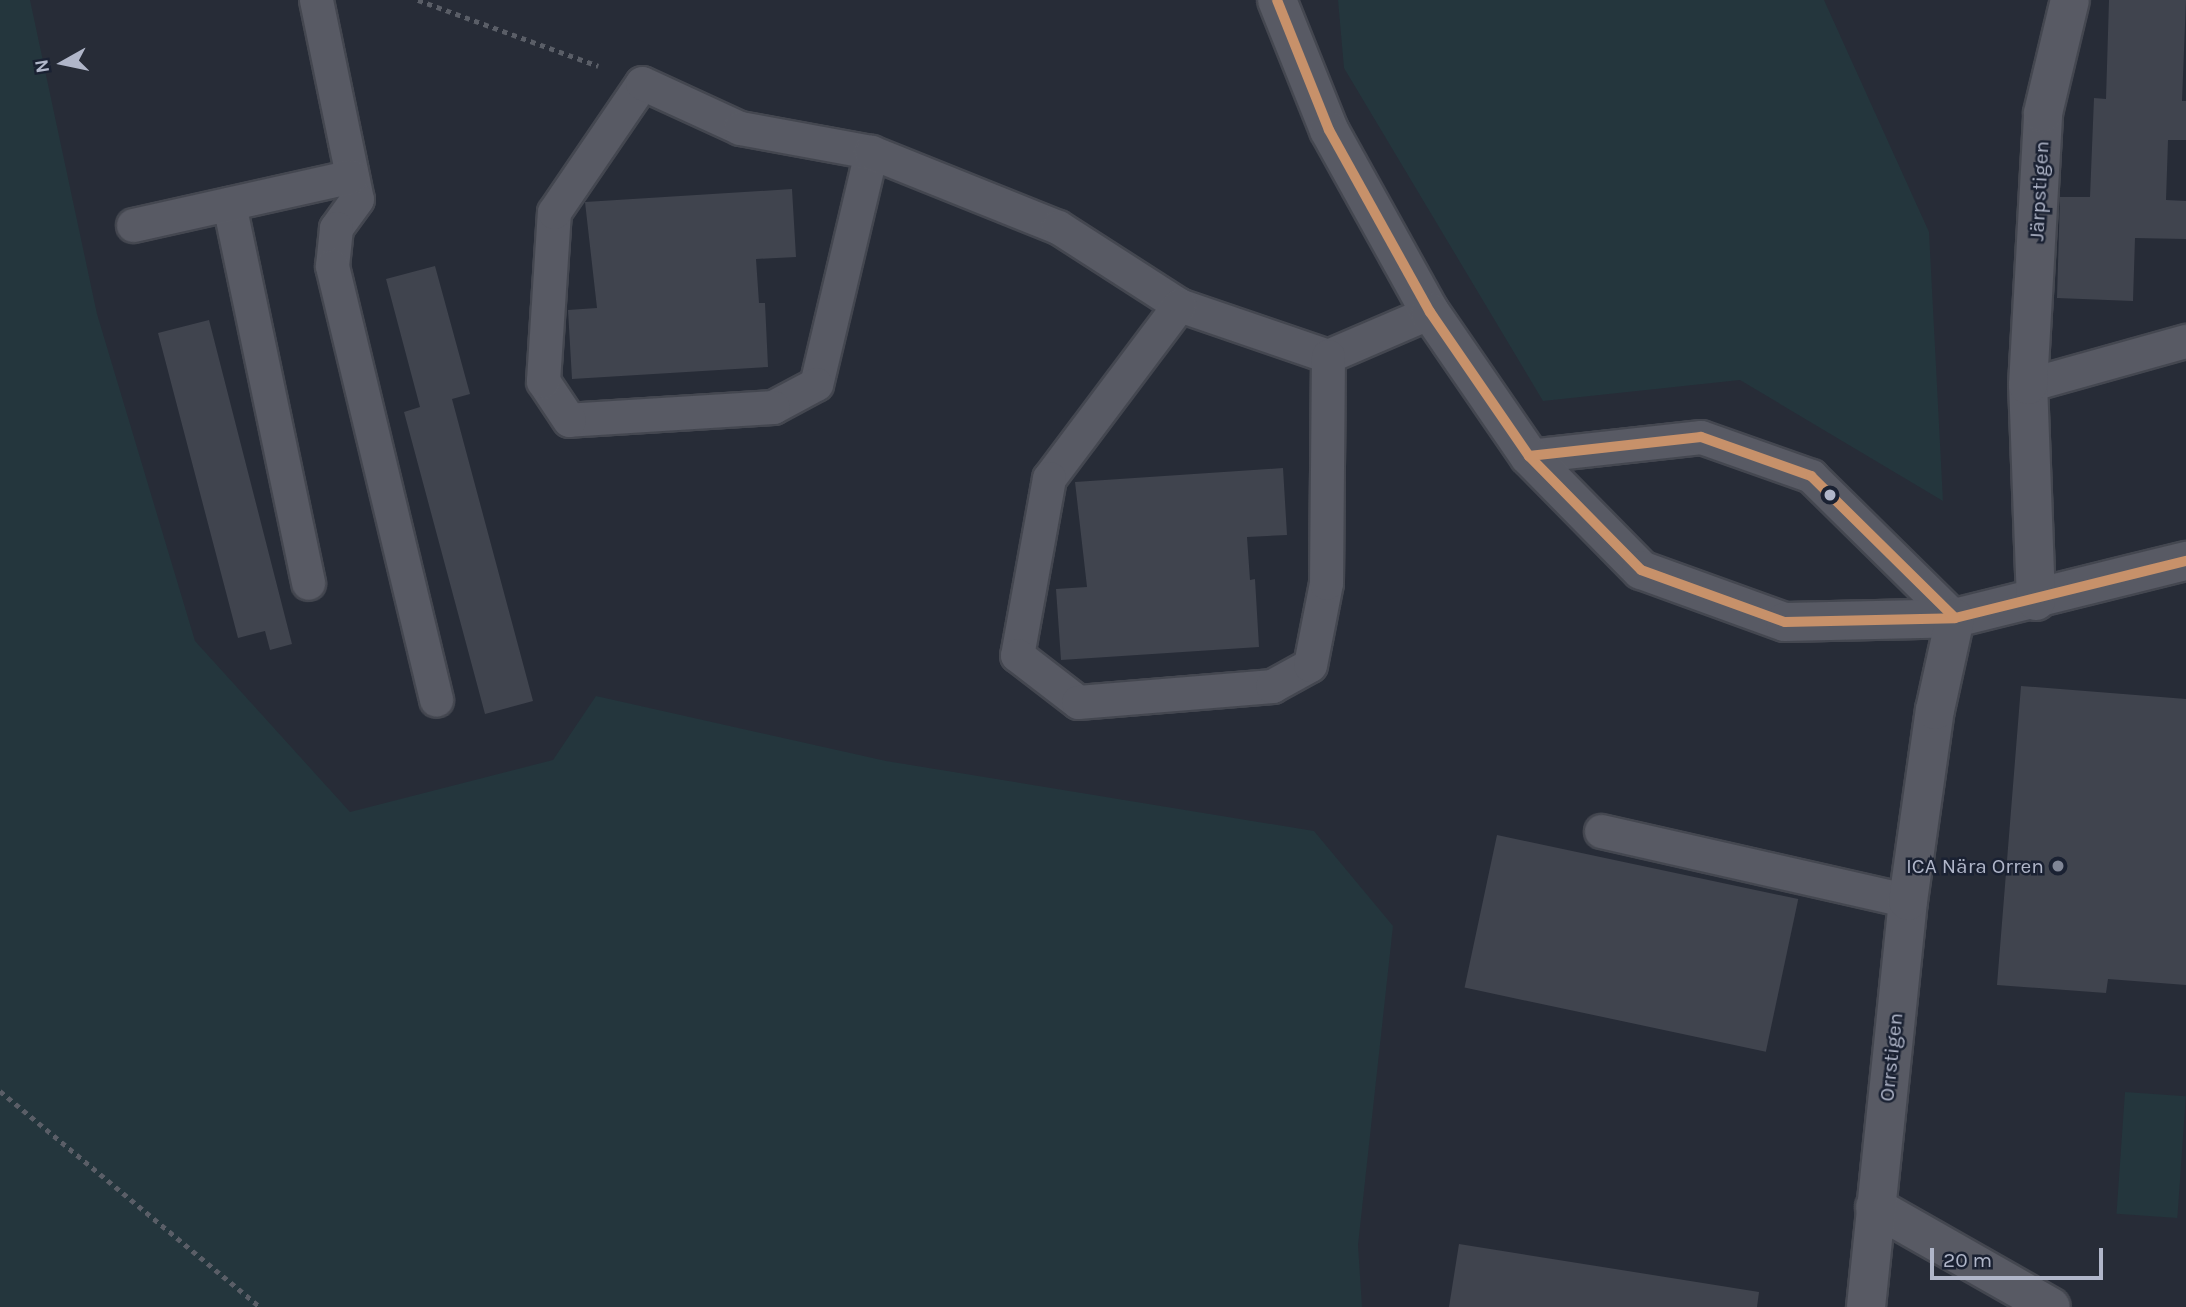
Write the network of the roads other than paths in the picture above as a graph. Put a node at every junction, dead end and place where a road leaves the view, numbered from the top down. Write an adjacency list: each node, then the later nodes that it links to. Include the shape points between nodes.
1 (316, 0): 5 (lane)
2 (1277, 0): 9 (street, via 1329,130)
3 (2070, 0): 12 (street, Järpstigen, via 2043,113)
4 (871, 152): 4 (lane, via 816,384 773,407 569,420 543,381 554,212 642,83 740,128); 8 (lane, via 1058,227)
5 (352, 176): 6 (lane); 18 (lane, via 357,199 336,228 332,266)
6 (229, 204): 7 (lane); 15 (lane)
7 (133, 225)
8 (1179, 305): 11 (lane); 11 (lane, via 1049,478 1017,654 1078,702 1272,686 1310,665 1326,583)
9 (1430, 313): 11 (lane); 13 (street)
10 (2186, 341): 12 (lane)
11 (1328, 356)
12 (2028, 385): 16 (street, Järpstigen)
13 (1529, 456): 17 (street, via 1641,570 1785,622); 17 (lane, via 1701,437 1811,476)
14 (2186, 561): 16 (street)
15 (308, 583)
16 (2036, 601): 17 (street)
17 (1955, 618): 20 (street, Orrstigen, via 1934,710)
18 (436, 700)
19 (1601, 831): 20 (lane)
20 (1908, 901): 21 (street, Orrstigen)
21 (1875, 1207): 22 (street, Orrstigen); 23 (street)
22 (1866, 1307)
23 (2051, 1307)

